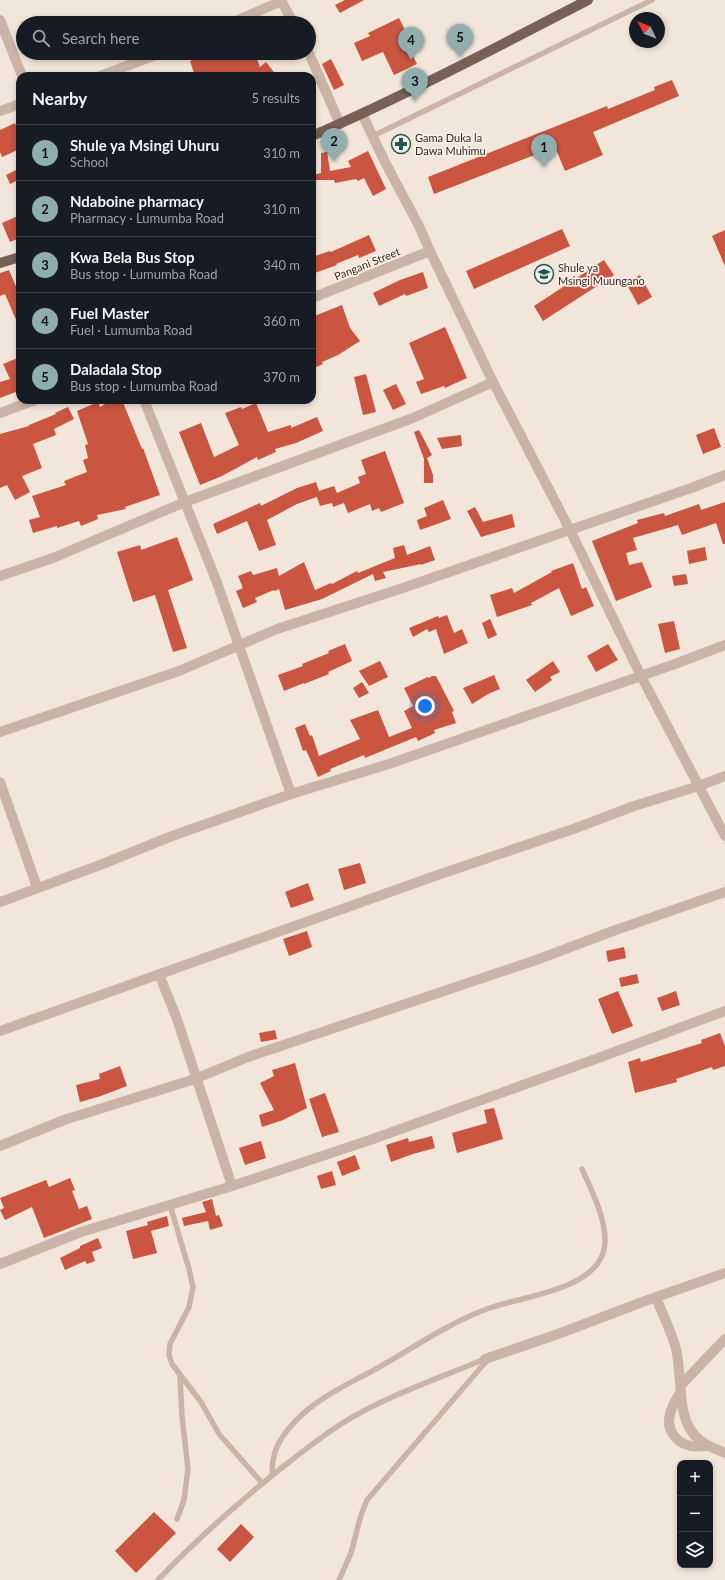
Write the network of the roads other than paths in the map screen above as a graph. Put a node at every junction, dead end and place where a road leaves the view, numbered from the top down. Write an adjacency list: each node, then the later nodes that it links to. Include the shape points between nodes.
1 (282, 0): 4 (street); 5 (street)
2 (588, 0): 13 (main road)
3 (652, 0): 16 (lane)
4 (247, 16)
5 (290, 16)
6 (0, 20): 9 (street)
7 (142, 60): 10 (street)
8 (312, 60): 14 (street)
9 (20, 72)
10 (111, 72)
11 (16, 105): 12 (street)
12 (0, 111)
13 (362, 114): 14 (main road); 16 (street)
14 (340, 124): 15 (main road)
15 (316, 134)
16 (373, 136): 17 (street)
17 (430, 251): 20 (street, Pangani Street); 21 (street)
18 (16, 258): 19 (main road)
19 (0, 263)
20 (316, 296)
21 (493, 382): 26 (street, via 413,418); 27 (street)
22 (24, 404): 24 (street)
23 (146, 404): 26 (street)
24 (0, 413)
25 (725, 475): 27 (street)
26 (185, 502): 28 (street, via 53,558); 30 (street)
27 (570, 530): 30 (street, via 277,629); 31 (street)
28 (0, 576)
29 (725, 645): 31 (street)
30 (239, 646): 32 (street, via 179,670); 36 (street)
31 (641, 676): 35 (street); 36 (street, via 389,764)
32 (0, 732)
33 (725, 776): 35 (street)
34 (0, 782): 38 (street)
35 (699, 786): 37 (street); 41 (street, via 634,806)
36 (291, 794): 38 (street)
37 (725, 836)
38 (37, 887): 40 (street)
39 (725, 892): 44 (street, via 518,967 248,1057)
40 (0, 902)
41 (158, 974): 43 (street); 44 (street, via 177,1020)
42 (725, 1011): 47 (street, via 370,1140)
43 (0, 1031)
44 (195, 1079): 45 (street, via 64,1120); 47 (street)
45 (0, 1146)
46 (582, 1169): 58 (lane, via 605,1233 601,1259 594,1267 567,1285 488,1308 348,1383 311,1406 282,1437 273,1452)
47 (232, 1186): 48 (street)
48 (170, 1204): 49 (street, via 80,1232); 54 (lane, via 193,1287 189,1307 170,1344 169,1355)
49 (0, 1264)
50 (725, 1274): 51 (street)
51 (656, 1297): 53 (street); 55 (street, via 675,1346)
52 (725, 1339): 55 (street)
53 (487, 1359): 58 (lane, via 375,1405 341,1424); 62 (lane, via 368,1500 361,1515 351,1553)
54 (180, 1377): 59 (lane, via 201,1402 219,1434); 60 (lane, via 188,1469 184,1500)
55 (681, 1389): 56 (street, via 684,1415 691,1432); 56 (street, via 670,1413 669,1425 673,1436 690,1446)
56 (709, 1446): 57 (street)
57 (725, 1453)
58 (272, 1475): 59 (lane)
59 (262, 1483): 61 (lane, via 184,1553)
60 (177, 1519)
61 (158, 1580)
62 (339, 1580)

